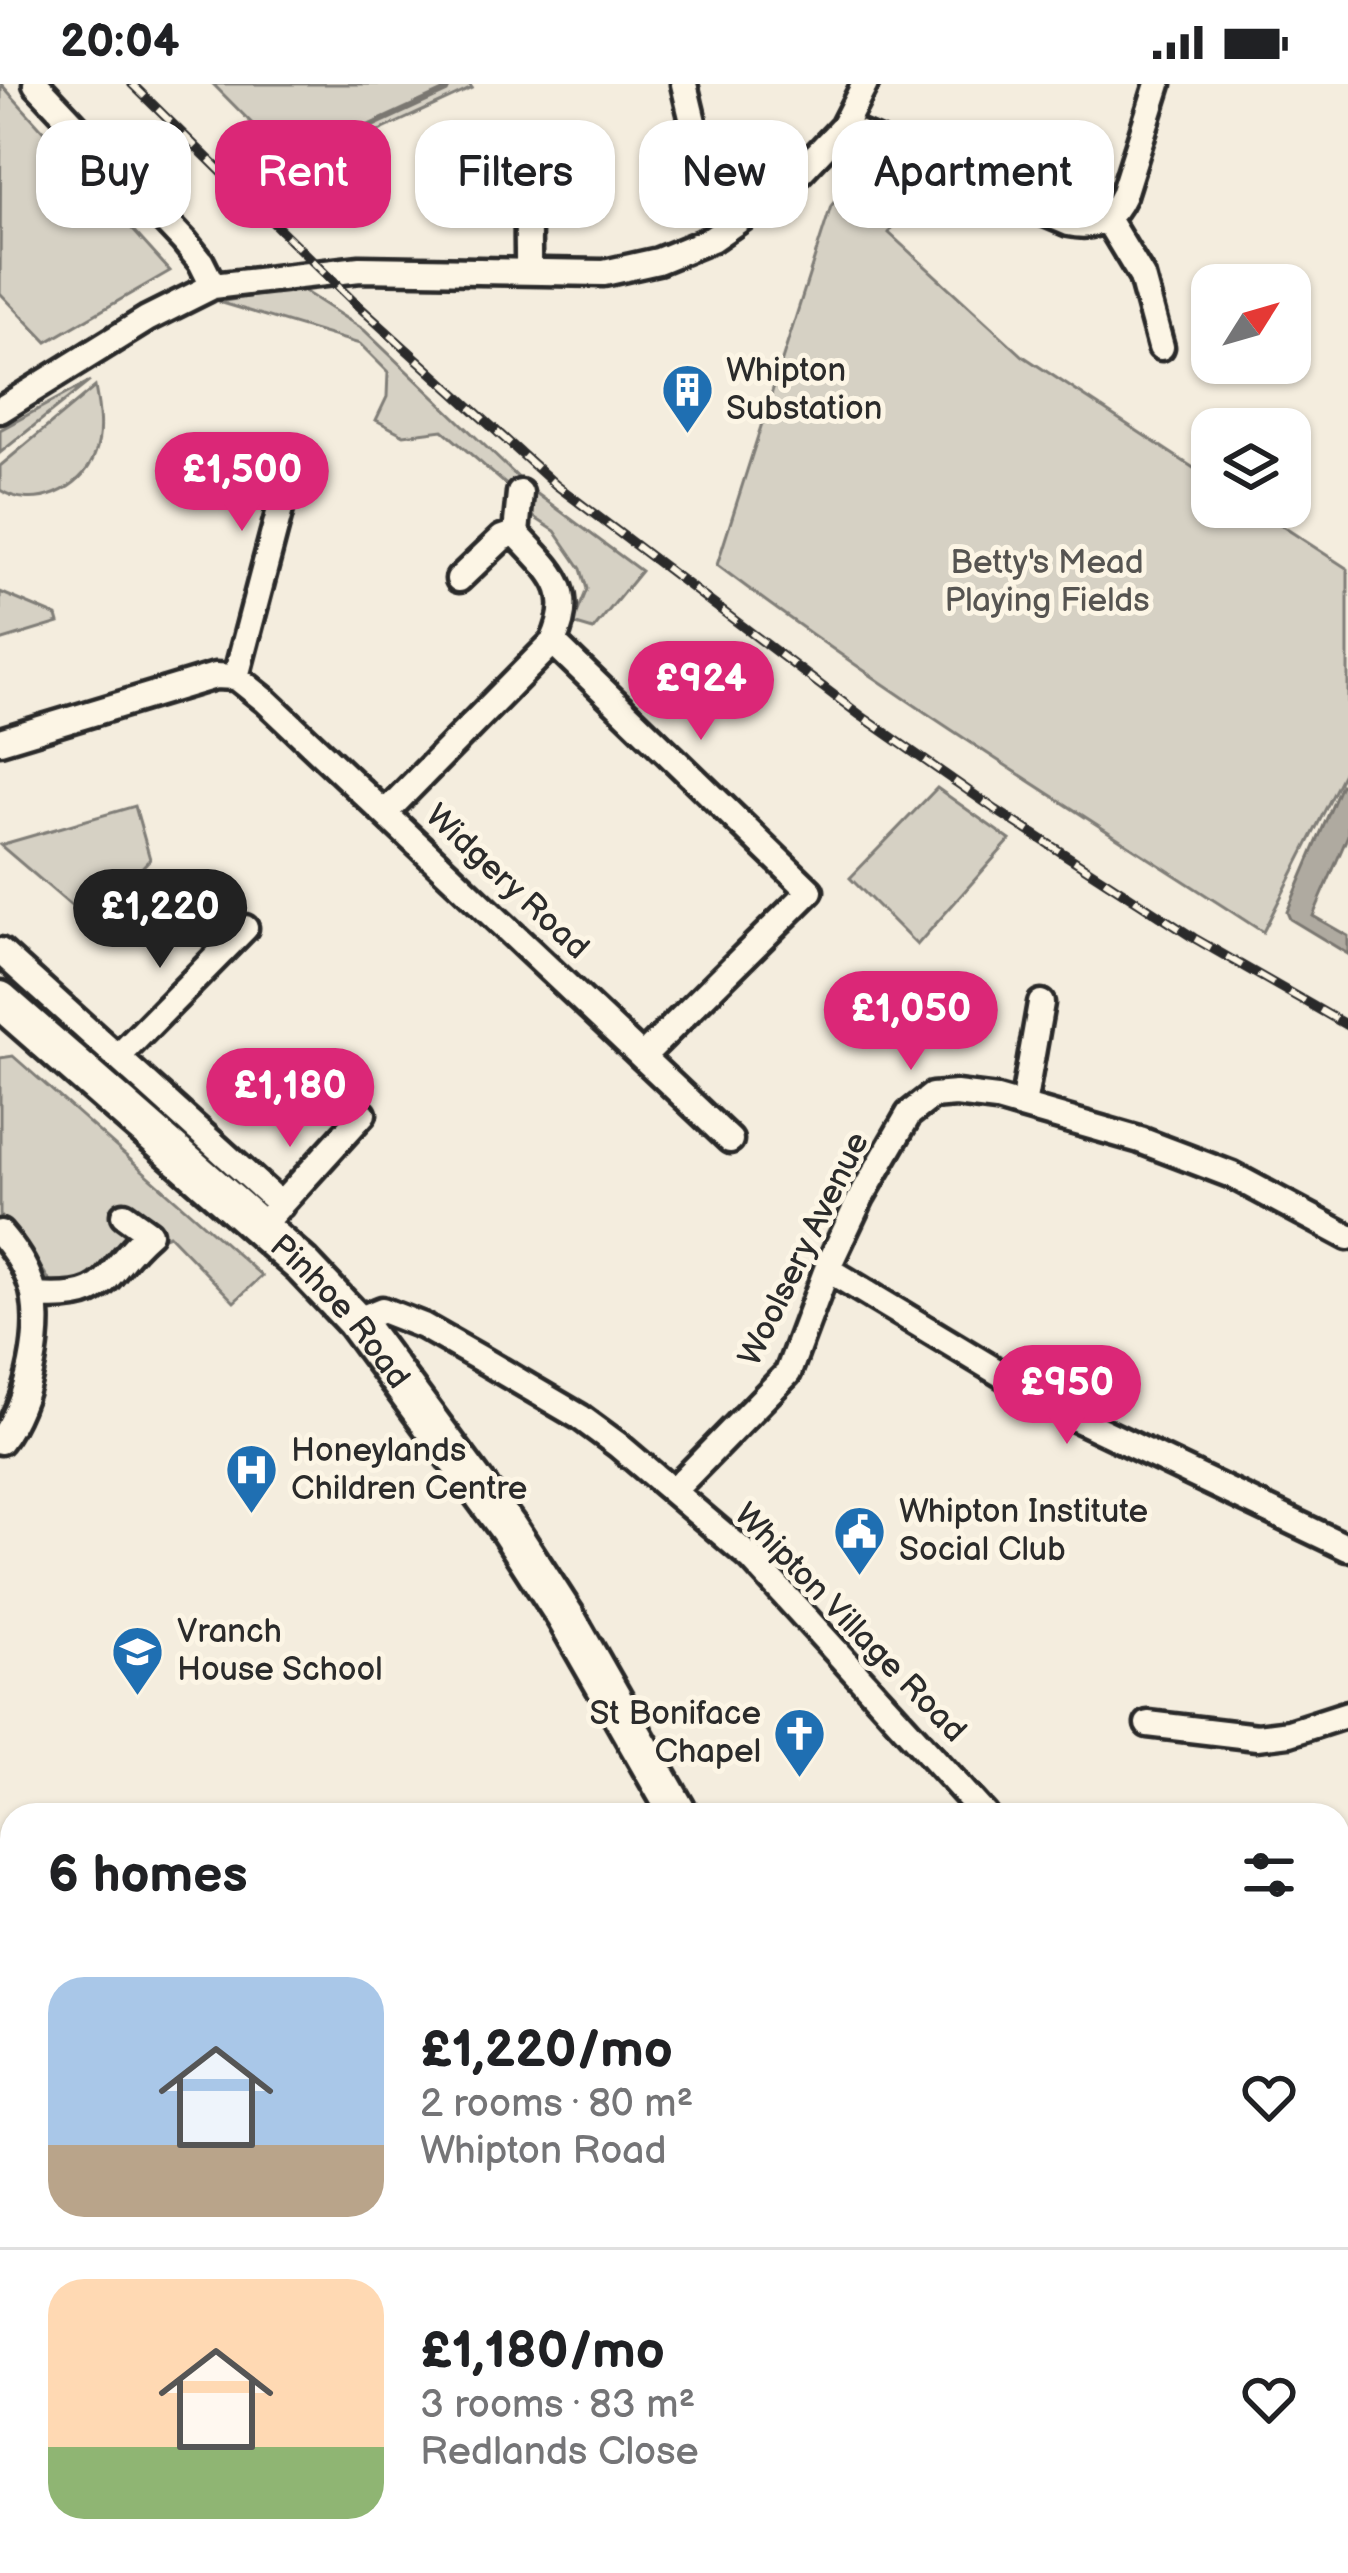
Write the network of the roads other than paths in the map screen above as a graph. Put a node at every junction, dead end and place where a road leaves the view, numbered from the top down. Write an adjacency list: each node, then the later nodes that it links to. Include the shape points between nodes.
1 (36, 84): 14 (street, via 184,241)
2 (684, 84): 5 (street)
3 (865, 84): 6 (street)
4 (1158, 84): 9 (street)
5 (693, 120)
6 (847, 120)
7 (832, 139): 8 (street)
8 (808, 165)
9 (1114, 208)
10 (527, 228): 13 (street)
11 (727, 228): 13 (street, via 632,268)
12 (1112, 228): 15 (street, via 1142,277)
13 (528, 269): 14 (street, via 360,269)
14 (213, 286): 16 (street)
15 (1161, 347)
16 (0, 410)
17 (296, 452): 22 (street)
18 (520, 493): 19 (street)
19 (516, 533): 20 (street); 21 (street, via 560,582 562,623)
20 (460, 579)
21 (553, 643): 24 (street); 29 (street, via 810,891)
22 (236, 676): 23 (street); 24 (street, Widgery Road)
23 (0, 742)
24 (385, 813): 29 (street, Widgery Road)
25 (245, 928): 30 (street)
26 (0, 951): 27 (street)
27 (6, 994): 30 (street); 35 (main road, Pinhoe Road)
28 (1041, 1004): 31 (street)
29 (644, 1055): 33 (street, Widgery Road)
30 (118, 1057): 35 (street)
31 (1022, 1106): 37 (street, Woolsery Avenue, via 1232,1175); 38 (street, Woolsery Avenue, via 956,1094 915,1106)
32 (363, 1114): 35 (street)
33 (730, 1140)
34 (124, 1216): 39 (street, via 149,1233 102,1285 67,1298)
35 (270, 1216): 40 (main road, Pinhoe Road)
36 (0, 1233): 39 (street)
37 (1348, 1237)
38 (827, 1269): 42 (street, Woolsery Avenue, via 788,1373); 43 (street, via 1071,1416)
39 (34, 1296): 41 (street, via 27,1389)
40 (355, 1322): 42 (street, Whipton Village Road, via 382,1310 423,1327 580,1417); 46 (main road, Pinhoe Road, via 508,1528)
41 (0, 1441)
42 (674, 1492): 47 (street, Whipton Village Road, via 784,1593)
43 (1348, 1548)
44 (1348, 1714): 45 (street, via 1257,1737)
45 (1148, 1724)
46 (672, 1803)
47 (974, 1803)

